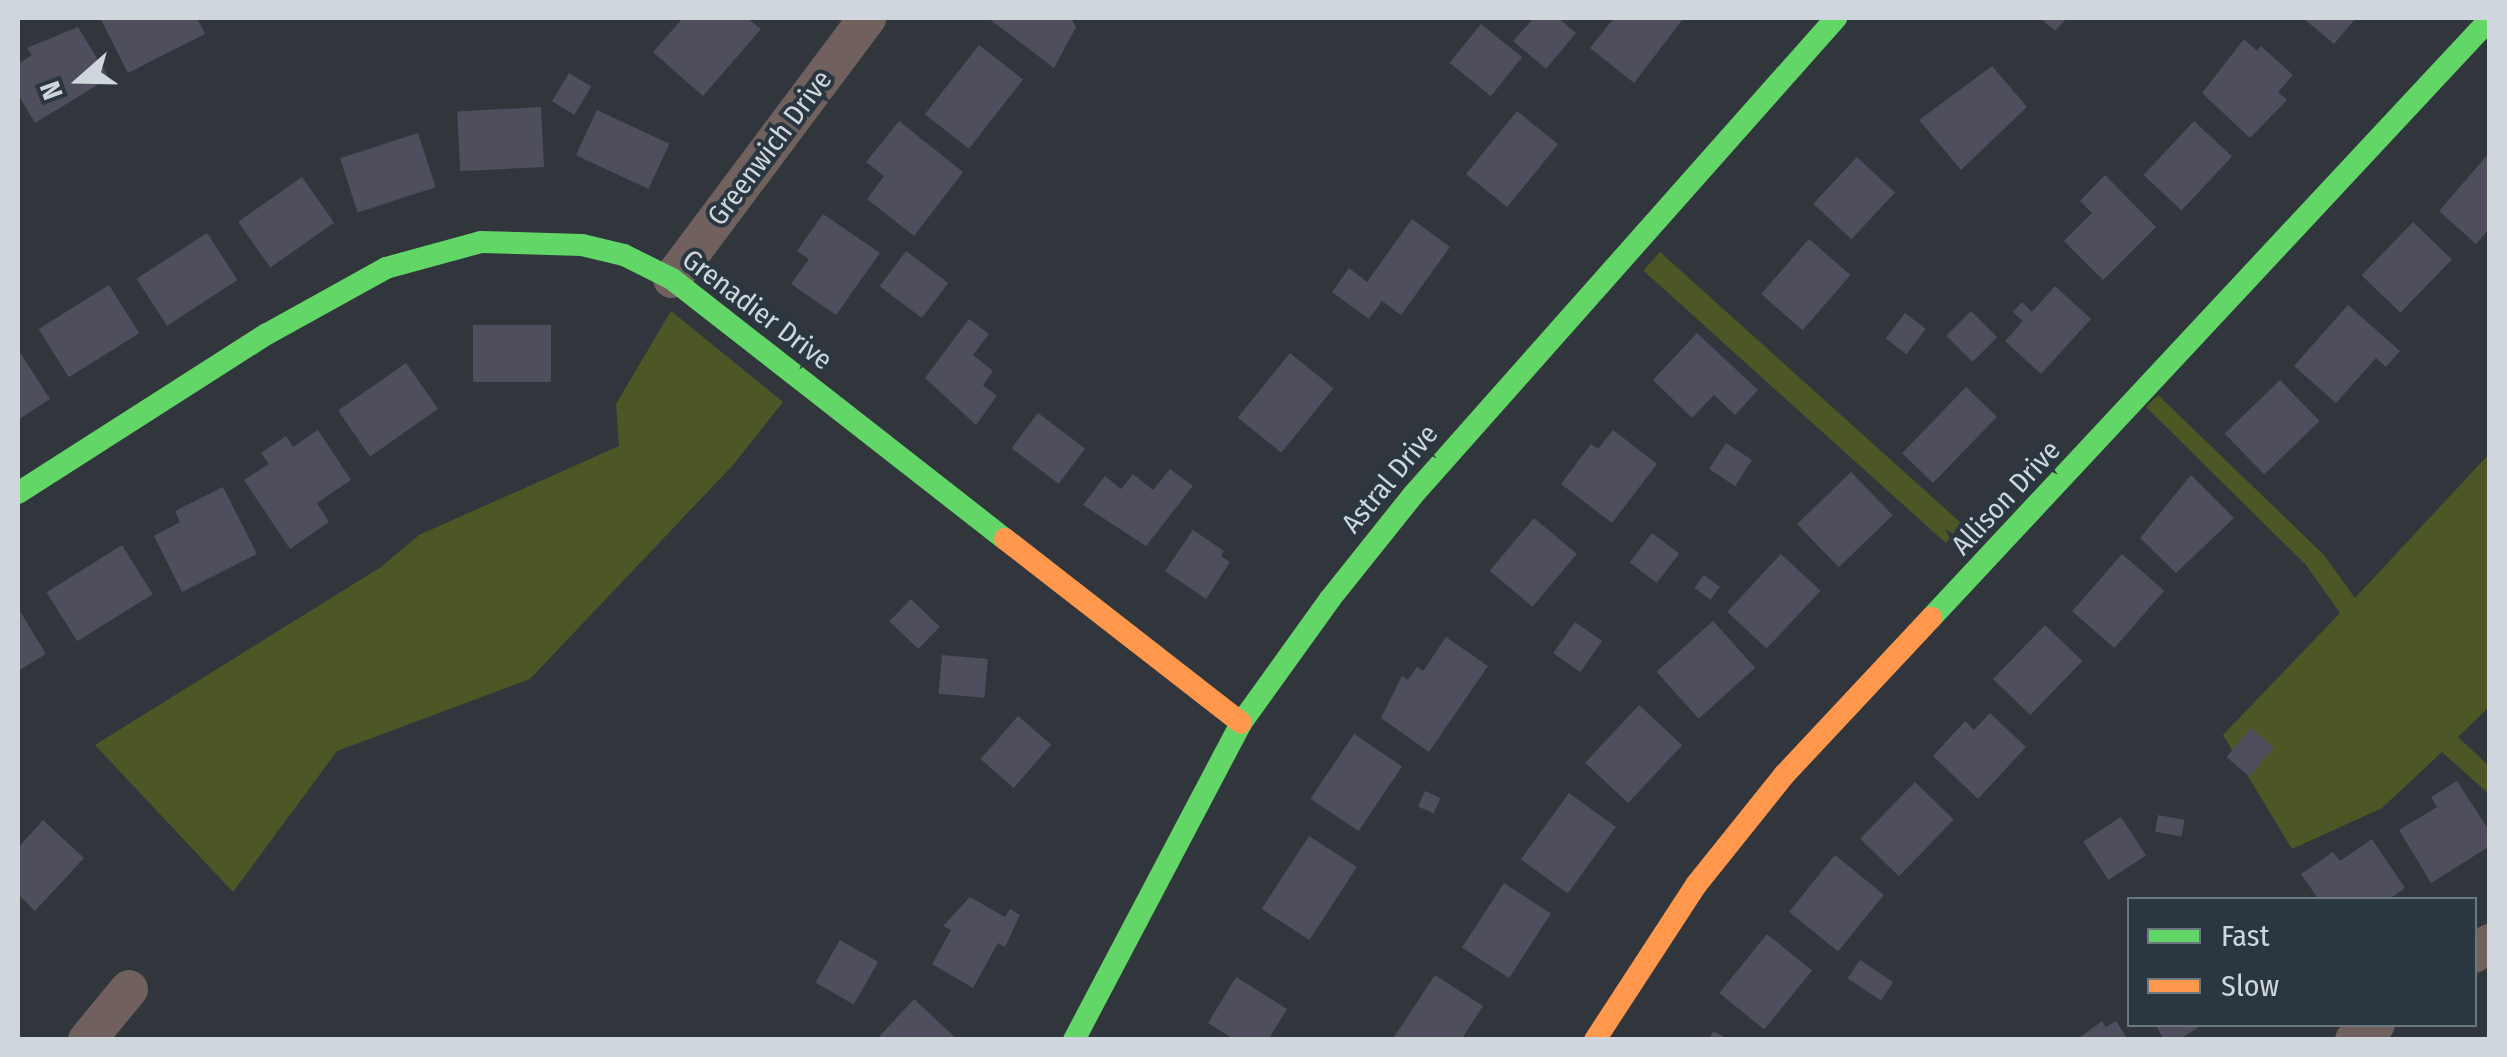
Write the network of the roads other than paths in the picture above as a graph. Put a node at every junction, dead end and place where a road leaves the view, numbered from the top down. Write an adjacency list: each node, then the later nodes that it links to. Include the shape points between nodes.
1 (867, 18): 4 (street, Greenwich Drive)
2 (1836, 18): 6 (street, Astral Drive, via 1413,496)
3 (2490, 19): 10 (street, Allison Drive, via 1785,774 1696,885)
4 (672, 279): 5 (street, Grenadier Drive, via 624,255 528,239 412,258 268,334); 6 (street, Grenadier Drive)
5 (18, 494)
6 (1241, 722): 9 (street, Astral Drive)
7 (129, 990): 8 (street)
8 (86, 1040)
9 (1074, 1040)
10 (1595, 1040)

